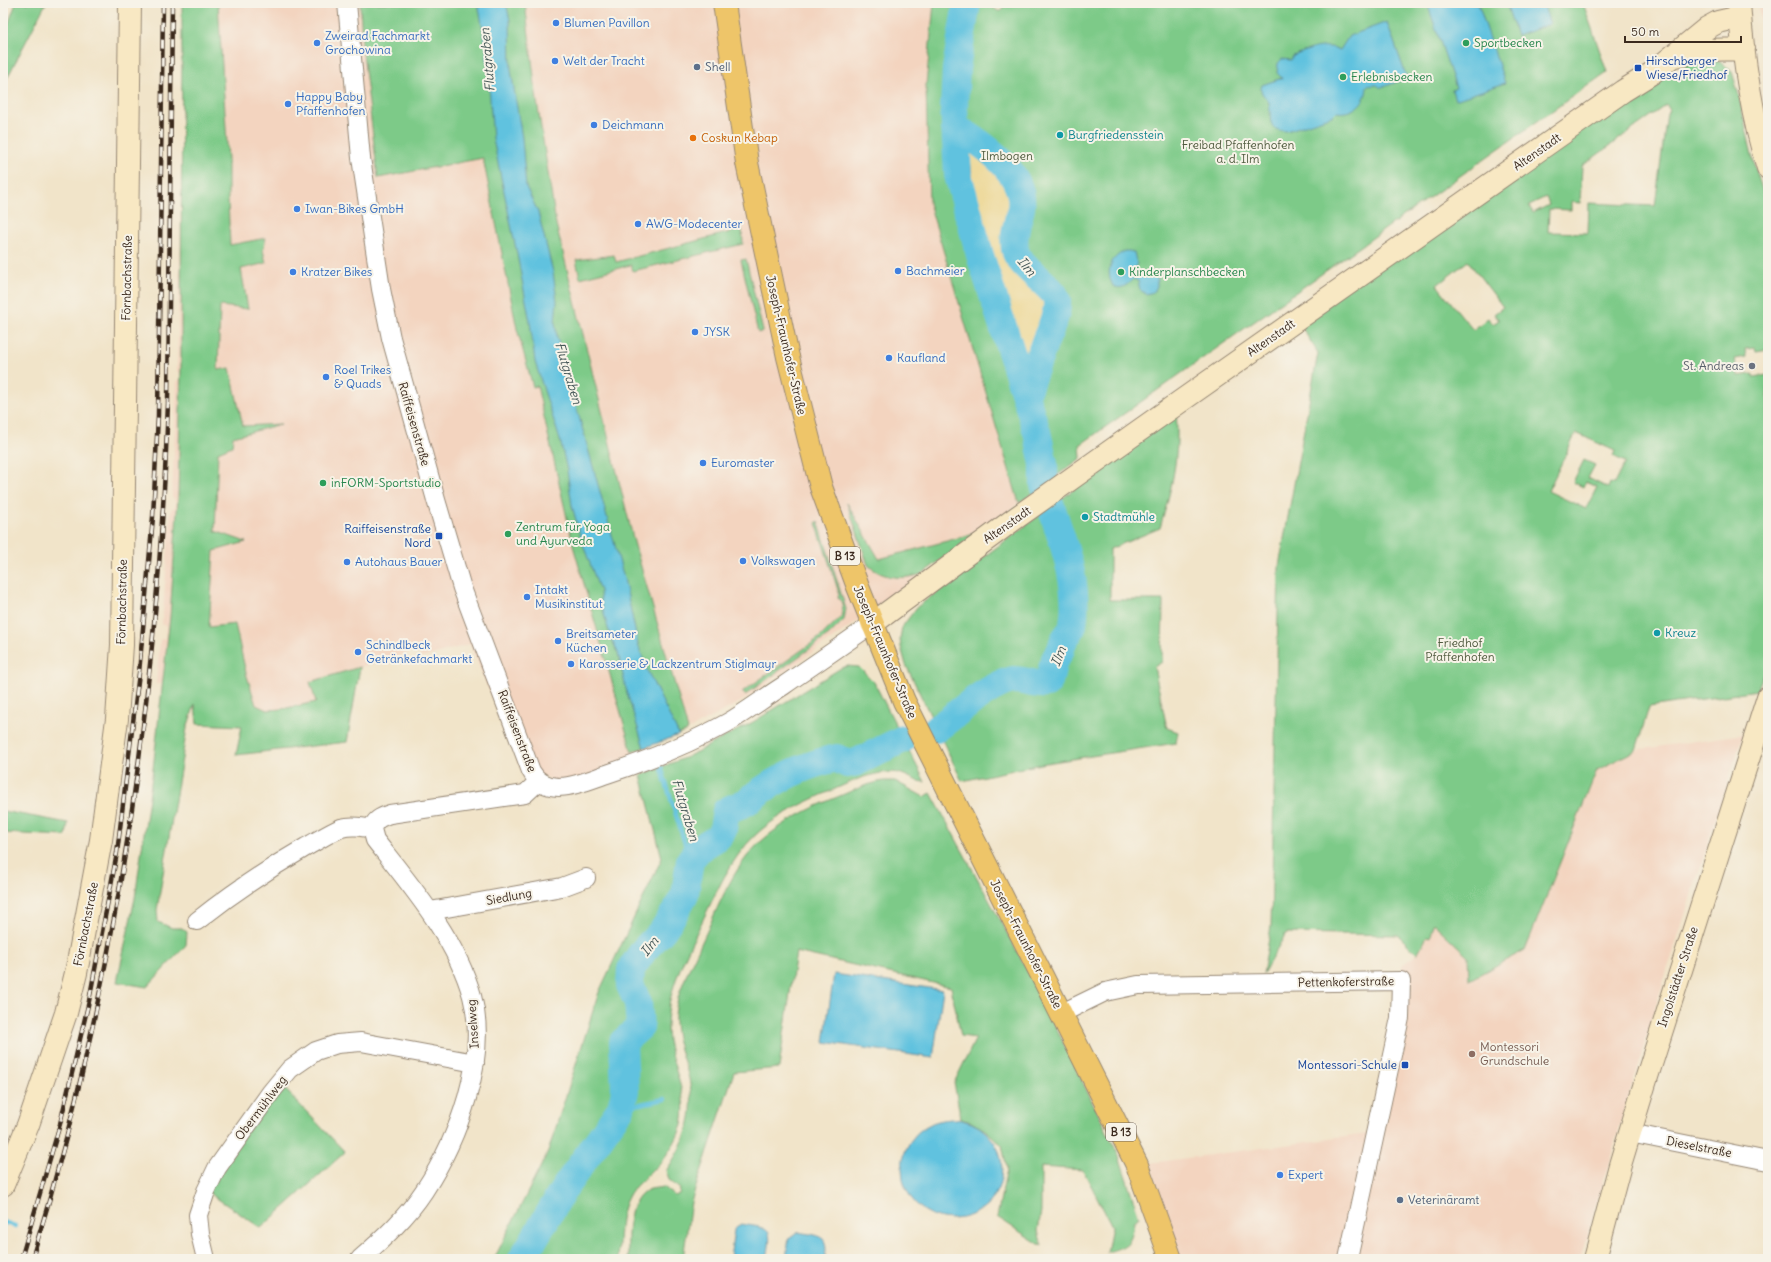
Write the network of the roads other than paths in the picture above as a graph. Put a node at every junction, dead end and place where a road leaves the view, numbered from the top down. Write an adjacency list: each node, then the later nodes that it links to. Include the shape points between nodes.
1 (130, 3): 19 (street, Förnbachstraße, via 122,645 117,719 86,929 66,1013 28,1125)
2 (347, 3): 10 (street, Raiffeisenstraße, via 361,158 392,344 462,588 531,771)
3 (724, 3): 8 (main road, Joseph-Fraunhofer-Straße / B 13, via 747,163 790,364 821,487)
4 (1740, 10): 5 (street); 6 (street, Altenstadt, via 1707,28)
5 (1744, 49): 6 (street, Altenstadt, via 1704,50); 7 (street, via 1754,116)
6 (1674, 56): 8 (street, Altenstadt, via 1200,387)
7 (1768, 168)
8 (872, 624): 10 (street, Raiffeisenstraße, via 740,715 683,746 637,764 567,786 553,787); 15 (main road, Joseph-Fraunhofer-Straße / B 13, via 904,701)
9 (1768, 696): 17 (street, Ingolstädter Straße)
10 (538, 782): 11 (street, Raiffeisenstraße, via 525,794 390,814 375,822)
11 (372, 829): 13 (street, Inselweg, via 375,840); 14 (street, via 342,828 290,856)
12 (586, 878): 13 (street, Siedlung, via 562,887)
13 (430, 911): 16 (street, Inselweg, via 458,960 472,996 477,1041)
14 (197, 921)
15 (1062, 1013): 22 (main road, Joseph-Fraunhofer-Straße / B 13, via 1137,1165); 23 (street, Pettenkoferstraße, via 1105,992 1138,986 1401,981 1398,1026)
16 (475, 1063): 20 (street, Obermühlweg, via 361,1042 337,1044 316,1051 290,1070 271,1092 217,1168 198,1215); 21 (street, Inselweg, via 450,1143 427,1187 395,1226)
17 (1630, 1133): 18 (street, Dieselstraße); 24 (street, Ingolstädter Straße)
18 (1768, 1161)
19 (3, 1185)
20 (206, 1259)
21 (360, 1259)
22 (1171, 1259)
23 (1348, 1259)
24 (1595, 1259)

